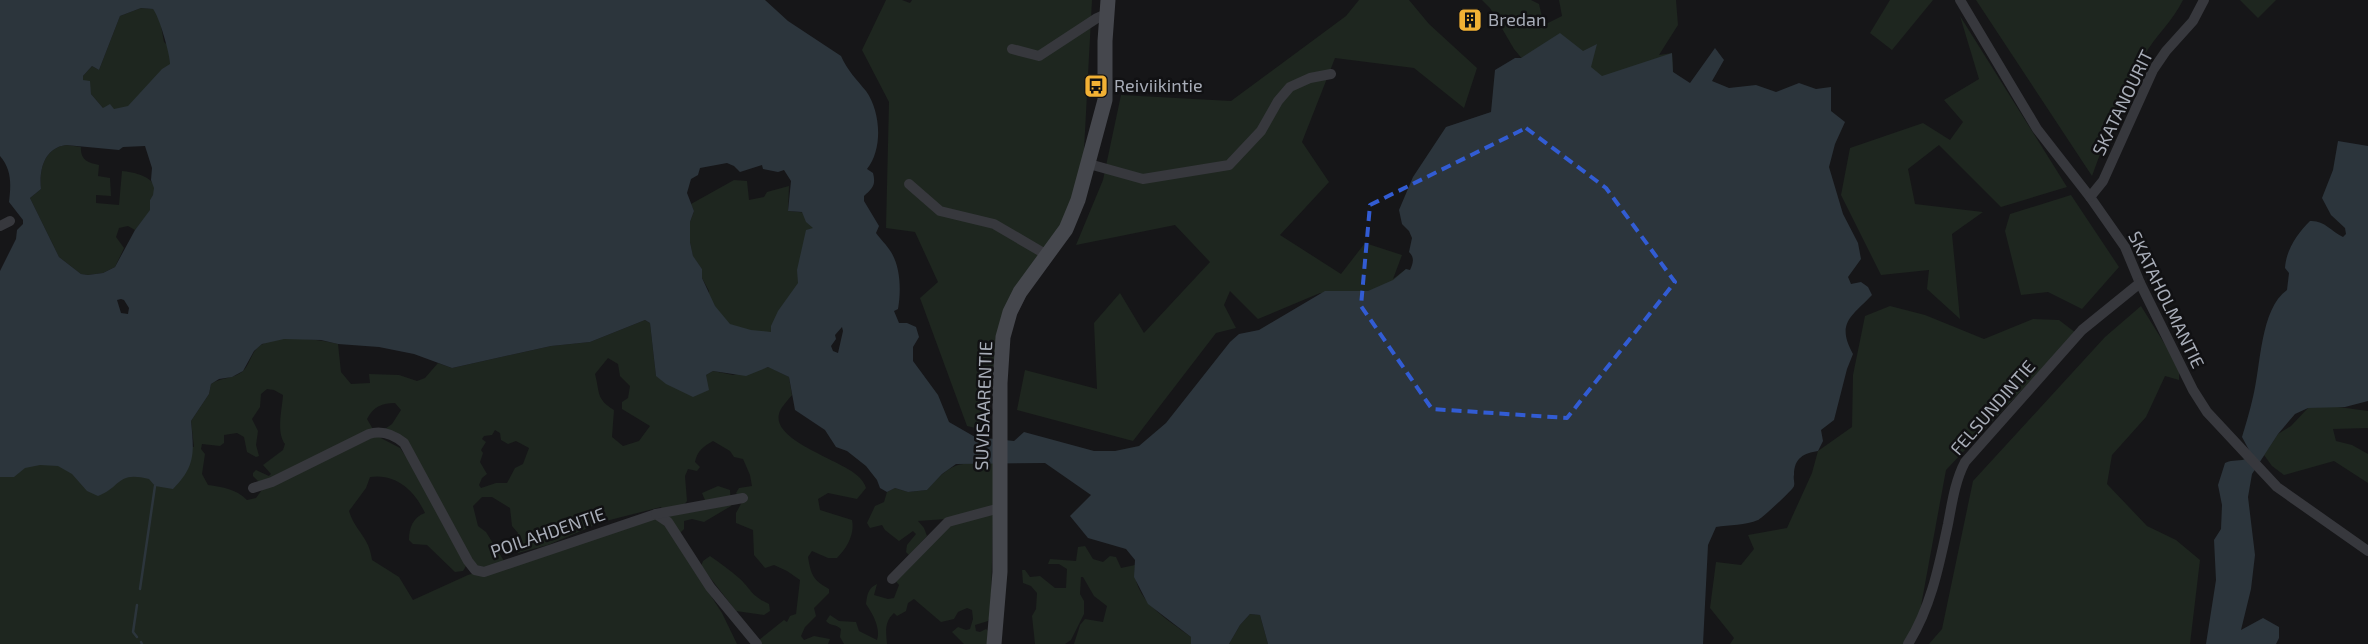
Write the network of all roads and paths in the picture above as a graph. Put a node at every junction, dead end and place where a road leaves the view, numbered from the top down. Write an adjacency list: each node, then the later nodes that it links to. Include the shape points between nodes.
1 (1960, 0): 8 (street, SKATAHOLMANTIE, via 2037,128)
2 (2204, 0): 8 (street, SKATANOURIT, via 2193,22 2153,70 2103,181)
3 (1107, 7): 4 (street, via 1097,18 1039,56); 6 (street, SUVISAARENTIE, via 1106,91)
4 (1012, 49)
5 (1331, 74): 6 (street, via 1310,78 1290,87 1278,101 1262,131 1229,165 1143,179)
6 (1089, 164): 11 (street, SUVISAARENTIE, via 1071,219)
7 (909, 184): 11 (street, via 940,211 994,224)
8 (2090, 197): 12 (street, SKATAHOLMANTIE, via 2125,247)
9 (10, 221): 10 (street)
10 (0, 226)
11 (1047, 255): 15 (street, SUVISAARENTIE, via 1020,292 1006,324 1000,364)
12 (2140, 284): 17 (street, SKATAHOLMANTIE, via 2207,412 2278,486); 21 (street, FELSUNDINTIE, via 2082,330 1965,462 1958,477 1927,609)
13 (253, 488): 16 (street, POILAHDENTIE, via 272,482 369,434 390,435 404,443 468,561 475,570 484,572)
14 (743, 498): 16 (street)
15 (1000, 508): 18 (street, via 948,522); 20 (street, SUVISAARENTIE, via 1000,572)
16 (656, 514): 19 (street, via 668,522 710,587)
17 (2368, 551)
18 (892, 579)
19 (758, 644)
20 (994, 644)
21 (1908, 644)

